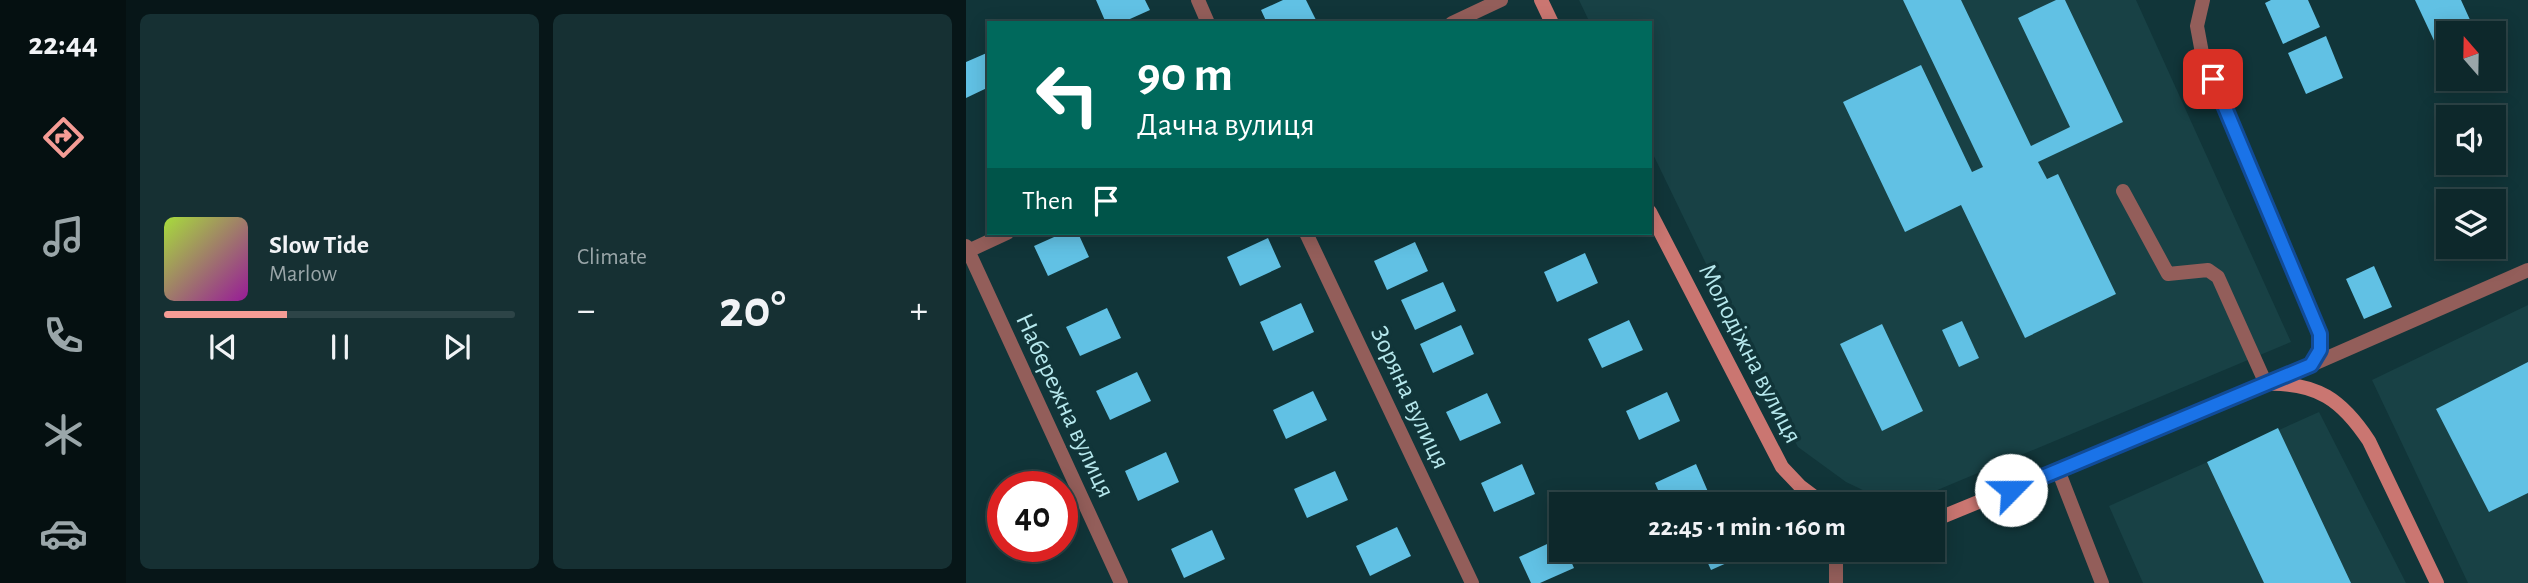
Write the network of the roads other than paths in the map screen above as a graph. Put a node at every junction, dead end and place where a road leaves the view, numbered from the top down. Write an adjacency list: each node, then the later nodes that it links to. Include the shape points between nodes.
1 (1198, 0): 5 (street)
2 (1501, 0): 6 (street)
3 (1541, 0): 7 (street)
4 (2203, 0): 14 (street, via 2197,26 2203,53 2320,334 2320,350)
5 (1207, 21)
6 (1456, 21)
7 (1551, 21)
8 (2123, 191): 15 (street, via 2168,274 2208,270 2218,277)
9 (1652, 216): 17 (street, Молодіжна вулиця, via 1782,467)
10 (1002, 235): 12 (street)
11 (1307, 235): 21 (street, Зоряна вулиця)
12 (967, 249): 20 (street, Набережна вулиця)
13 (2528, 270): 14 (street)
14 (2311, 365): 15 (street)
15 (2266, 384): 16 (street); 24 (street, via 2309,387 2340,404 2355,420)
16 (2058, 470): 18 (street); 23 (street)
17 (1808, 492)
18 (1945, 516)
19 (1836, 562): 22 (street)
20 (1121, 583)
21 (1472, 583)
22 (1836, 583)
23 (2102, 583)
24 (2437, 583)

